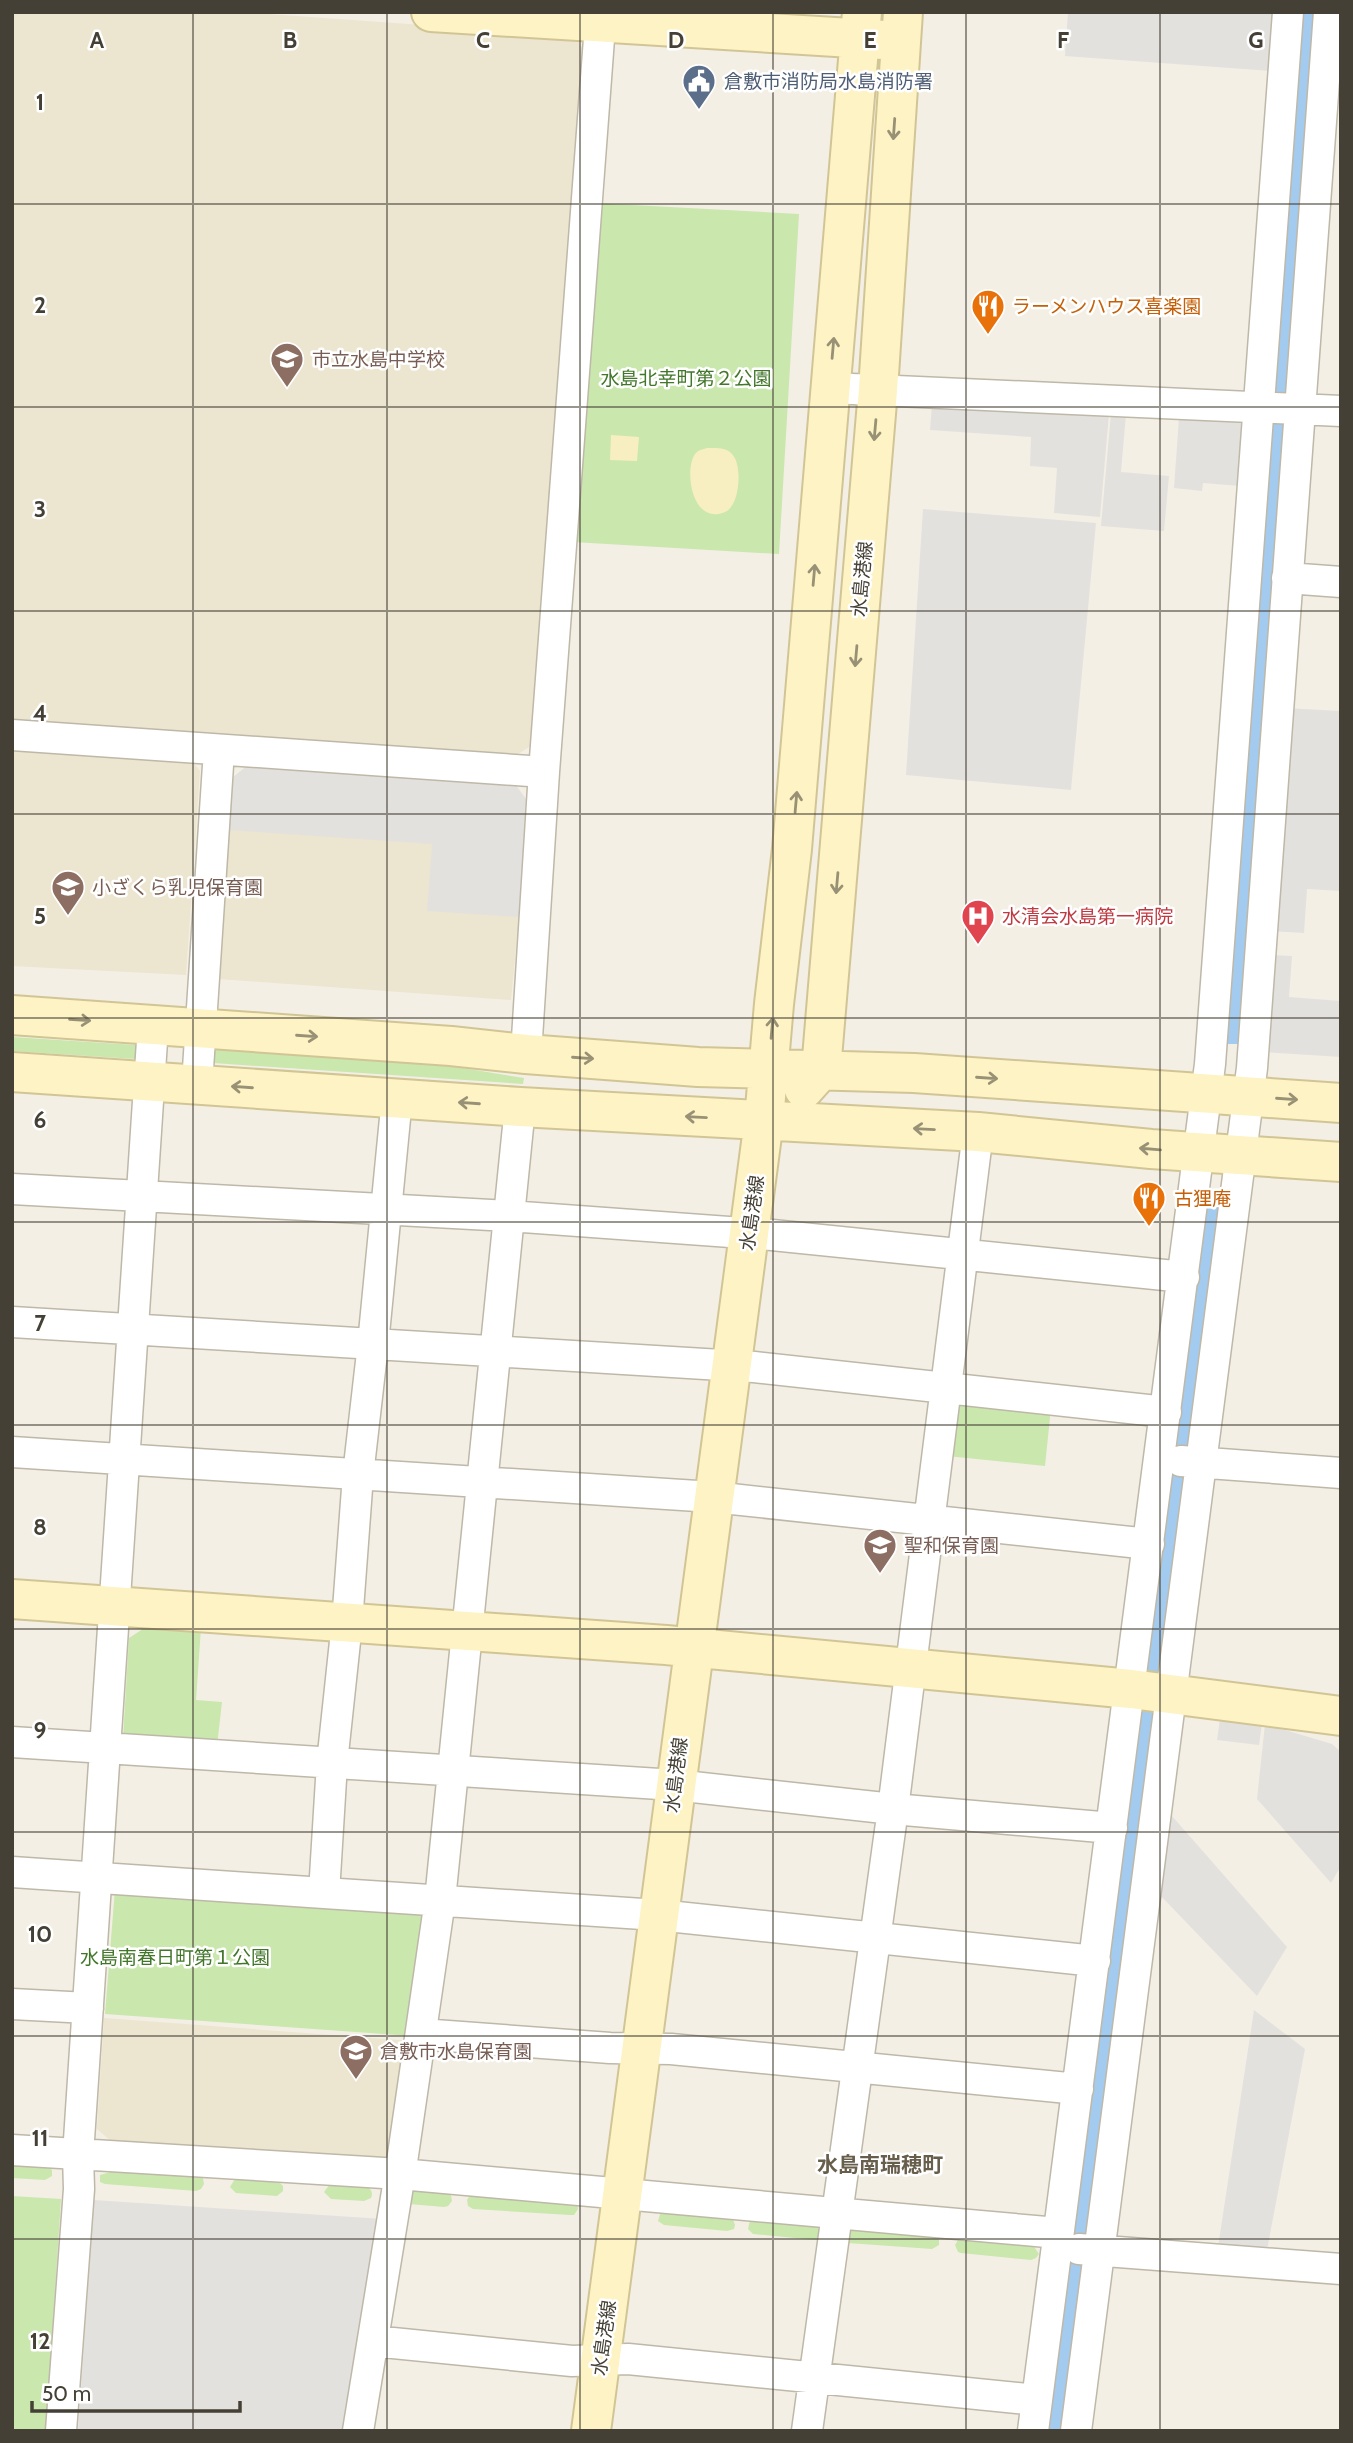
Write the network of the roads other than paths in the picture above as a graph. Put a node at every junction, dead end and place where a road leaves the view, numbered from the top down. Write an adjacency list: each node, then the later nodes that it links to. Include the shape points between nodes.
1 (431, 12): 4 (street)
2 (1288, 12): 7 (street)
3 (1329, 12): 7 (street)
4 (600, 18): 5 (street); 17 (street)
5 (860, 25): 6 (street); 9 (street, 水島港線, one-way to 5)
6 (902, 27): 10 (street, 水島港線, one-way to 10)
7 (1302, 110): 8 (street); 11 (street)
8 (1330, 148): 11 (street)
9 (830, 388): 10 (street); 22 (street, 水島港線, one-way to 9, via 792,849)
10 (878, 390): 11 (street); 23 (street, 水島港線, one-way to 23)
11 (1279, 407): 12 (street); 13 (street); 27 (street)
12 (1341, 411)
13 (1287, 578): 14 (street); 28 (street)
14 (1341, 582)
15 (12, 735): 16 (street)
16 (219, 750): 17 (street); 20 (street)
17 (544, 772): 21 (street)
18 (12, 1015): 19 (street, one-way to 19)
19 (153, 1026): 20 (street); 25 (street)
20 (201, 1028): 21 (street, one-way to 21); 26 (street)
21 (526, 1054): 22 (street, one-way to 22)
22 (768, 1069): 23 (street); 32 (street, 水島港線)
23 (821, 1070): 27 (street, one-way to 27); 32 (street)
24 (12, 1072): 25 (street)
25 (150, 1081): 26 (street); 38 (street)
26 (197, 1084): 29 (street, one-way to 26)
27 (1206, 1092): 28 (street); 34 (street)
28 (1248, 1096): 30 (street, one-way to 30); 35 (street)
29 (397, 1098): 31 (street, one-way to 29); 39 (street)
30 (1341, 1103)
31 (520, 1107): 32 (street, one-way to 31); 40 (street)
32 (764, 1120): 33 (street, one-way to 32); 41 (street, 水島港線)
33 (978, 1132): 34 (street, one-way to 33); 42 (street)
34 (1199, 1152): 35 (street); 43 (street)
35 (1241, 1155): 36 (street); 53 (street)
36 (1341, 1161)
37 (12, 1189): 38 (street)
38 (142, 1195): 39 (street); 45 (street)
39 (385, 1209): 40 (street); 46 (street)
40 (509, 1216): 41 (street); 47 (street)
41 (749, 1234): 42 (street); 48 (street, 水島港線)
42 (962, 1255): 43 (street); 49 (street)
43 (1184, 1277): 50 (street)
44 (12, 1322): 45 (street)
45 (133, 1329): 46 (street); 52 (street)
46 (373, 1344): 47 (street); 55 (street)
47 (495, 1352): 48 (street); 56 (street)
48 (731, 1366): 49 (street); 57 (street, 水島港線)
49 (946, 1389): 50 (street); 58 (street)
50 (1166, 1412): 53 (street)
51 (12, 1452): 52 (street)
52 (125, 1460): 55 (street); 61 (street)
53 (1180, 1461): 54 (street); 59 (street); 66 (street)
54 (1341, 1473)
55 (358, 1475): 56 (street); 62 (street)
56 (481, 1482): 57 (street); 63 (street)
57 (713, 1497): 58 (street); 64 (street, 水島港線)
58 (929, 1521): 59 (street); 65 (street)
59 (1149, 1545): 66 (street)
60 (12, 1600): 61 (street)
61 (114, 1606): 62 (street); 69 (street)
62 (347, 1623): 63 (street); 70 (street)
63 (466, 1631): 64 (street); 71 (street)
64 (693, 1648): 65 (street); 72 (street, 水島港線)
65 (911, 1670): 66 (street); 73 (street)
66 (1151, 1691): 67 (street); 74 (street); 81 (street)
67 (1341, 1716)
68 (12, 1742): 69 (street)
69 (105, 1749): 70 (street); 76 (street)
70 (332, 1763): 71 (street); 77 (street)
71 (452, 1771): 72 (street); 78 (street)
72 (675, 1785): 73 (street); 79 (street, 水島港線)
73 (893, 1809): 74 (street); 80 (street)
74 (1112, 1828): 81 (street)
75 (12, 1872): 76 (street)
76 (96, 1878): 77 (street); 83 (street)
77 (324, 1893): 78 (street)
78 (440, 1900): 79 (street); 84 (street)
79 (658, 1914): 80 (street); 85 (street, 水島港線)
80 (875, 1939): 81 (street); 86 (street)
81 (1109, 1977): 87 (street); 93 (street)
82 (12, 2004): 83 (street)
83 (88, 2008): 89 (street)
84 (421, 2034): 85 (street); 90 (street)
85 (642, 2049): 86 (street); 91 (street, 水島港線)
86 (858, 2068): 87 (street); 92 (street)
87 (1078, 2089): 93 (street)
88 (12, 2150): 89 (street)
89 (78, 2155): 90 (street); 99 (street)
90 (400, 2174): 91 (street); 95 (street)
91 (622, 2193): 92 (street); 96 (street, 水島港線)
92 (838, 2213): 93 (street); 97 (street)
93 (1074, 2246): 94 (street); 98 (street); 104 (street)
94 (1341, 2269)
95 (373, 2341): 96 (street); 100 (street)
96 (601, 2360): 97 (street); 101 (street, 水島港線)
97 (813, 2378): 98 (street); 102 (street)
98 (1037, 2400): 103 (street)
99 (61, 2431)
100 (358, 2431)
101 (591, 2431)
102 (807, 2431)
103 (1033, 2431)
104 (1076, 2431)

